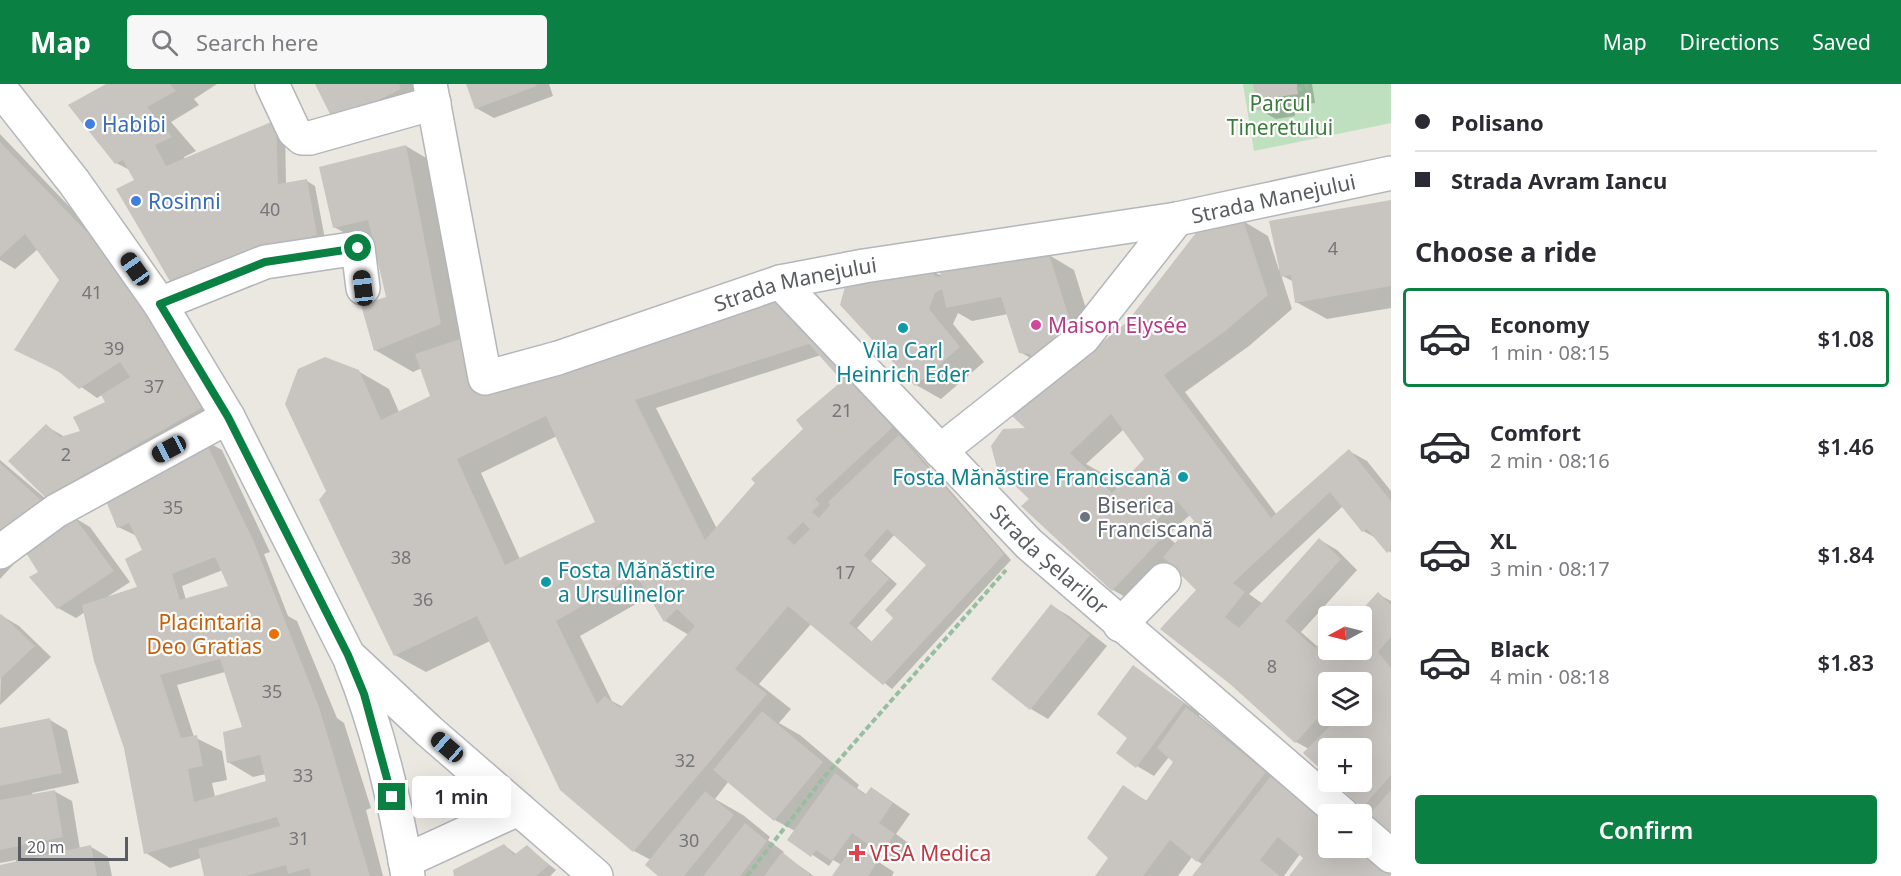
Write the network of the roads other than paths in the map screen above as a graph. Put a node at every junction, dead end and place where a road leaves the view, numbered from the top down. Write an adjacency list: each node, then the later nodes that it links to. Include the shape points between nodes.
1 (272, 84): 3 (street, via 294,131 302,138)
2 (12, 90): 8 (street)
3 (432, 94): 6 (street, Strada Manejului, via 485,378 558,358)
4 (1391, 173): 5 (street, Strada Manejului)
5 (1177, 219): 6 (street, Strada Manejului); 10 (street, via 1083,338)
6 (780, 282): 10 (street, Strada Șelarilor)
7 (363, 288): 8 (street, via 358,248 265,262)
8 (160, 304): 9 (street)
9 (228, 417): 11 (street, via 56,511); 14 (street)
10 (940, 451): 13 (street, Strada Șelarilor, via 1029,544)
11 (0, 552)
12 (1164, 580): 13 (street)
13 (1120, 625): 15 (street, Strada Șelarilor)
14 (348, 655): 16 (street); 19 (street, via 364,694 387,776)
15 (1330, 804)
16 (518, 809): 19 (street); 20 (street)
17 (1372, 840): 18 (street)
18 (1391, 856)
19 (407, 869)
20 (596, 876)

